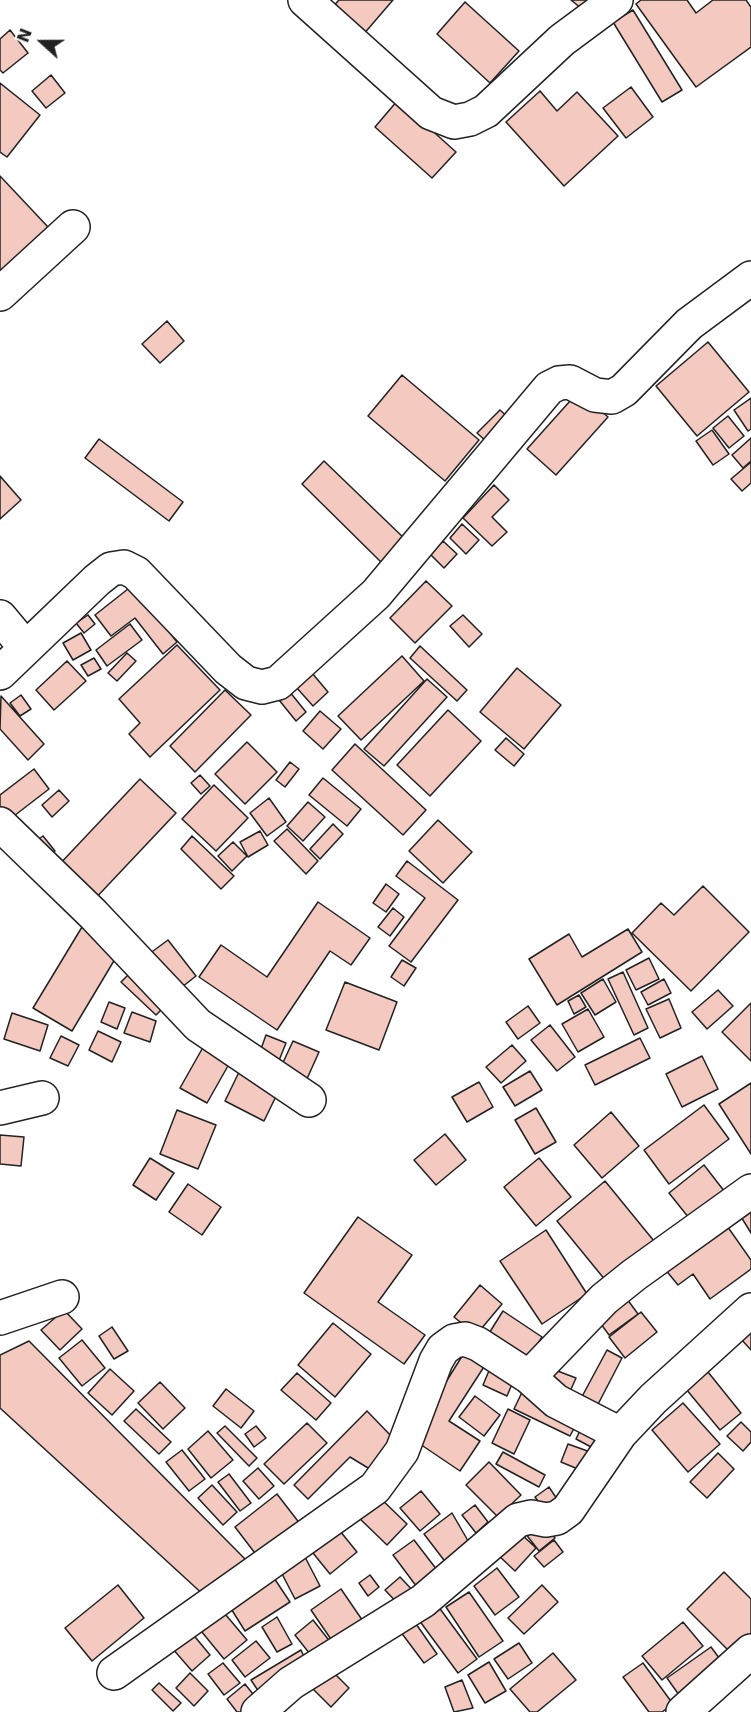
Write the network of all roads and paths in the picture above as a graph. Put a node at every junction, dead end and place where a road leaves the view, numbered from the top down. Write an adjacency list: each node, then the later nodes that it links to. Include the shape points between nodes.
1 (305, 0): 2 (street, via 431,113 454,122 486,111 562,40)
2 (616, 0)
3 (73, 227): 5 (street)
4 (751, 278): 7 (street, via 688,324 624,390 612,397 595,395 570,382 549,388 376,594 278,683 262,687 246,683 136,573 124,567 111,569)
5 (0, 294)
6 (0, 617): 7 (street)
7 (26, 647): 8 (street)
8 (0, 673)
9 (0, 824): 11 (street, via 93,914 198,1025)
10 (42, 1098): 12 (street)
11 (309, 1100)
12 (0, 1108)
13 (751, 1191): 17 (street, via 604,1299)
14 (62, 1297): 16 (street)
15 (751, 1311): 18 (street)
16 (0, 1318)
17 (529, 1377): 18 (street, via 556,1401); 20 (street, via 478,1344 465,1339 454,1341 436,1361 402,1451 375,1488)
18 (620, 1434): 21 (street, via 568,1510 557,1518 518,1520 423,1601 291,1683)
19 (751, 1651): 22 (street)
20 (114, 1673)
21 (258, 1712)
22 (683, 1712)

